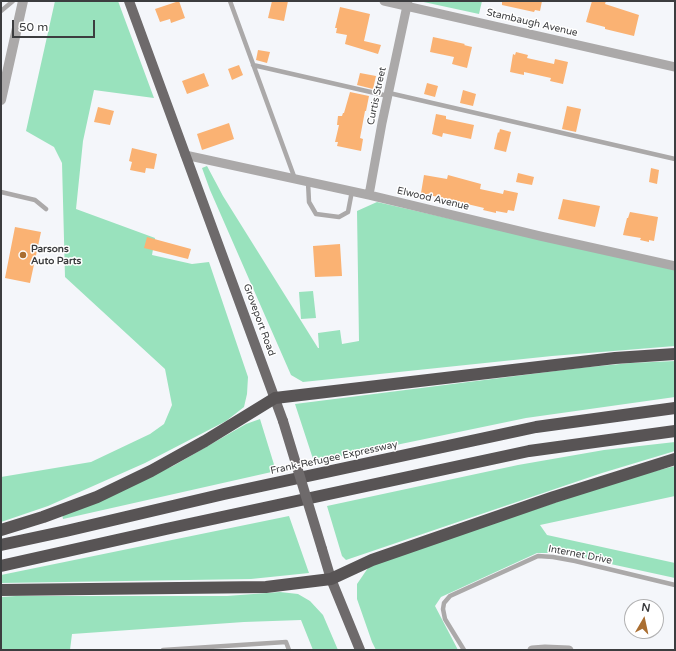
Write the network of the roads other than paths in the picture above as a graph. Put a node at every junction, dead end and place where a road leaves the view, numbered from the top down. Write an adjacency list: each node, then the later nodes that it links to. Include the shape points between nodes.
1 (13, 1): 7 (lane)
2 (23, 1): 11 (street)
3 (129, 1): 12 (main road, Groveport Road)
4 (230, 1): 8 (lane)
5 (384, 1): 6 (street, Stambaugh Avenue)
6 (407, 4): 9 (street, Stambaugh Avenue); 10 (street, Curtis Street)
7 (1, 11)
8 (253, 65): 10 (lane); 14 (lane)
9 (675, 67)
10 (388, 94): 13 (lane); 18 (street, Curtis Street)
11 (1, 100)
12 (185, 155): 14 (street, Elwood Avenue); 22 (main road, Groveport Road)
13 (675, 159)
14 (295, 179): 15 (street, Elwood Avenue)
15 (308, 182): 17 (street, Elwood Avenue); 17 (lane, via 308,202 316,214 339,217 348,212)
16 (1, 192): 19 (lane, via 35,200)
17 (352, 192): 18 (street, Elwood Avenue)
18 (369, 195): 20 (street, Elwood Avenue)
19 (46, 209)
20 (675, 266)
21 (675, 354): 22 (highway, via 615,358)
22 (275, 398): 26 (highway, via 151,471 97,497); 29 (main road, Groveport Road, bridge)
23 (675, 408): 27 (highway, Frank-Refugee Expressway, via 529,428)
24 (675, 431): 28 (highway, via 529,451 166,528)
25 (675, 459): 29 (highway, via 379,557)
26 (1, 530)
27 (1, 545)
28 (1, 566)
29 (332, 579): 31 (highway, via 266,587); 35 (main road, Groveport Road)
30 (675, 584): 36 (lane, Internet Drive, via 554,557 538,556 450,596 444,603 445,619)
31 (1, 590)
32 (207, 649): 33 (lane); 34 (lane, via 286,642)
33 (163, 650)
34 (289, 650)
35 (360, 650)
36 (464, 650)
37 (532, 650): 38 (street)
38 (569, 650)

